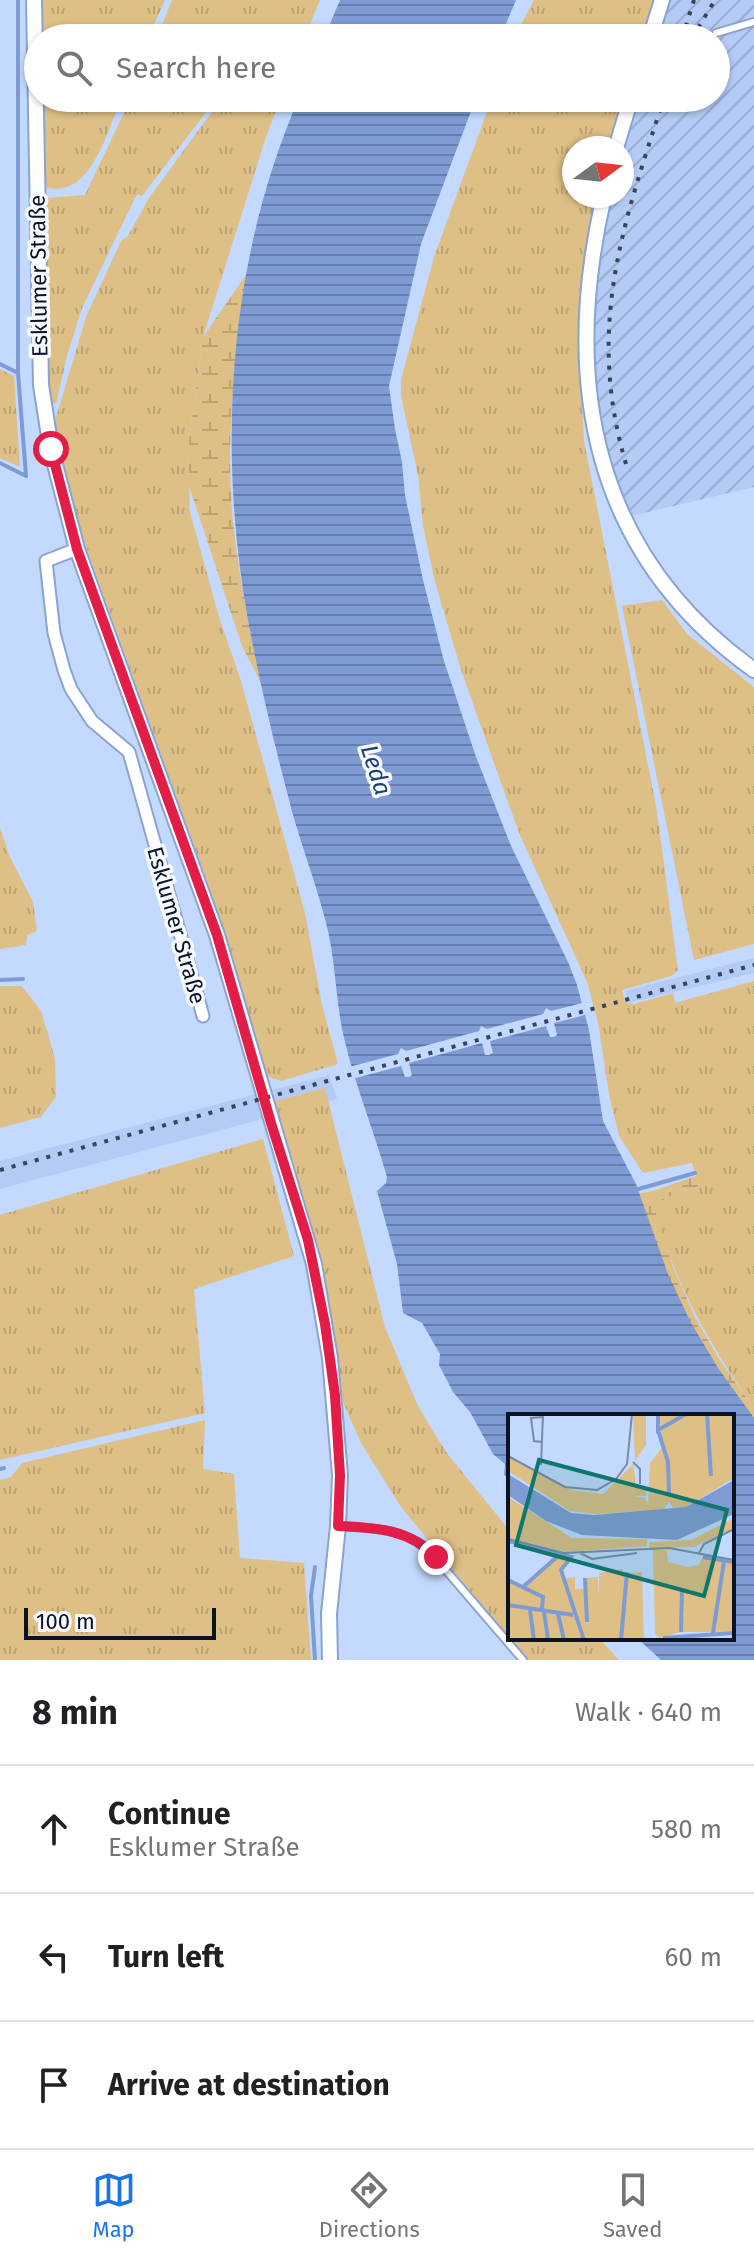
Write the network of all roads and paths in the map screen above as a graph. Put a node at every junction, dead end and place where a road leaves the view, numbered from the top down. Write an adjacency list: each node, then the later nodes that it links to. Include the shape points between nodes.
1 (34, 0): 4 (street, Esklumer Straße)
2 (662, 0): 5 (street)
3 (754, 22): 6 (lane)
4 (34, 24)
5 (654, 24)
6 (730, 29)
7 (36, 112): 11 (street, Esklumer Straße, via 41,385)
8 (627, 112): 9 (street)
9 (620, 136)
10 (602, 208): 12 (street, via 585,335 598,450 623,518 665,586 701,629)
11 (77, 549): 13 (street, Esklumer Straße, via 46,561 58,652 81,707 129,752); 14 (street, Esklumer Straße, via 217,935 308,1240 335,1395)
12 (754, 670)
13 (203, 1016)
14 (338, 1526): 15 (street, Esklumer Straße); 16 (lane, via 391,1530 415,1539)
15 (330, 1660)
16 (523, 1660)

